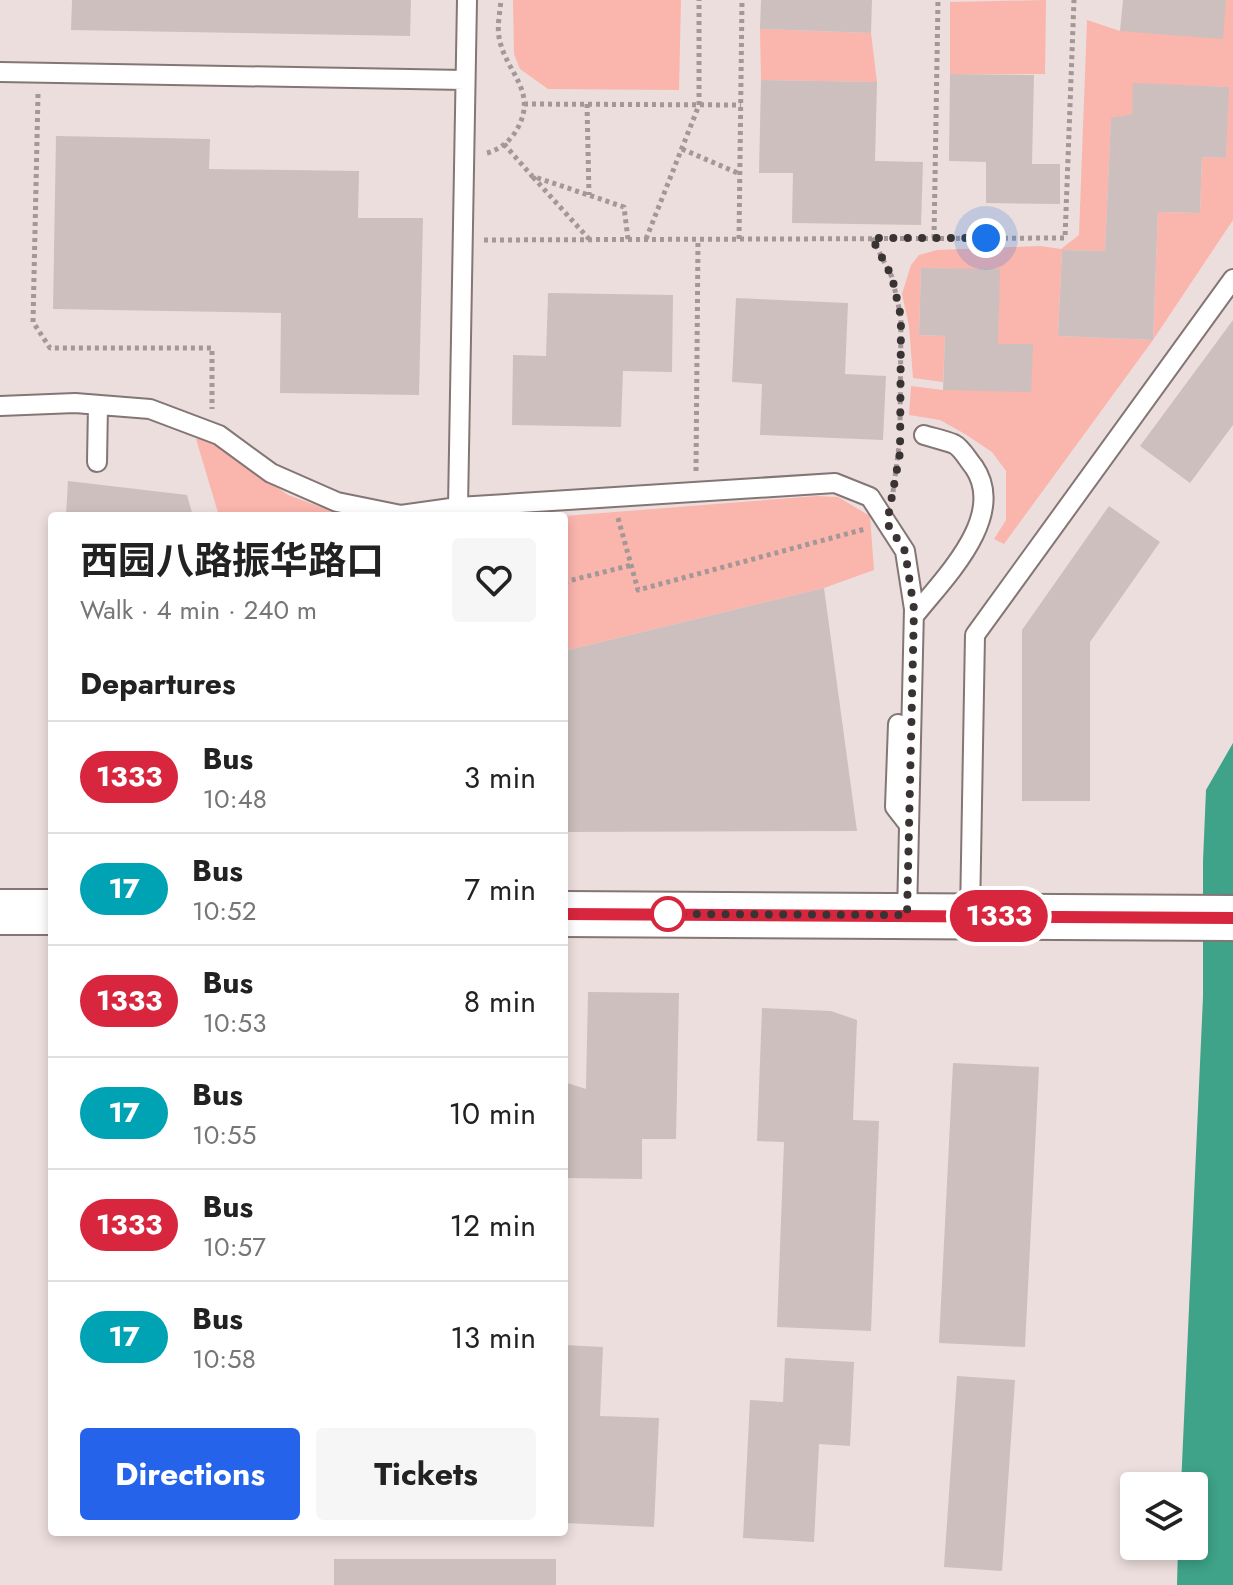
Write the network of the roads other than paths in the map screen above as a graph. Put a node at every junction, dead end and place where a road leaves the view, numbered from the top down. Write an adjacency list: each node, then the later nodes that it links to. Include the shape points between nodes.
1 (467, 0): 3 (lane)
2 (0, 72): 3 (lane)
3 (465, 80): 9 (lane)
4 (1233, 279): 19 (lane, via 975,635)
5 (98, 405): 6 (lane); 8 (lane); 10 (lane, via 150,409 219,435 271,473 337,502)
6 (0, 406)
7 (924, 435): 12 (lane, via 957,445 977,471 985,496 978,528)
8 (97, 462)
9 (458, 507): 11 (lane); 12 (lane, via 835,483 870,497 905,551)
10 (386, 512)
11 (422, 512)
12 (914, 616): 14 (lane)
13 (898, 724): 14 (lane, via 895,807)
14 (909, 825): 18 (lane)
15 (0, 912): 16 (street)
16 (48, 912)
17 (568, 914): 18 (street)
18 (907, 915): 19 (street)
19 (970, 915): 20 (street)
20 (1233, 918)

